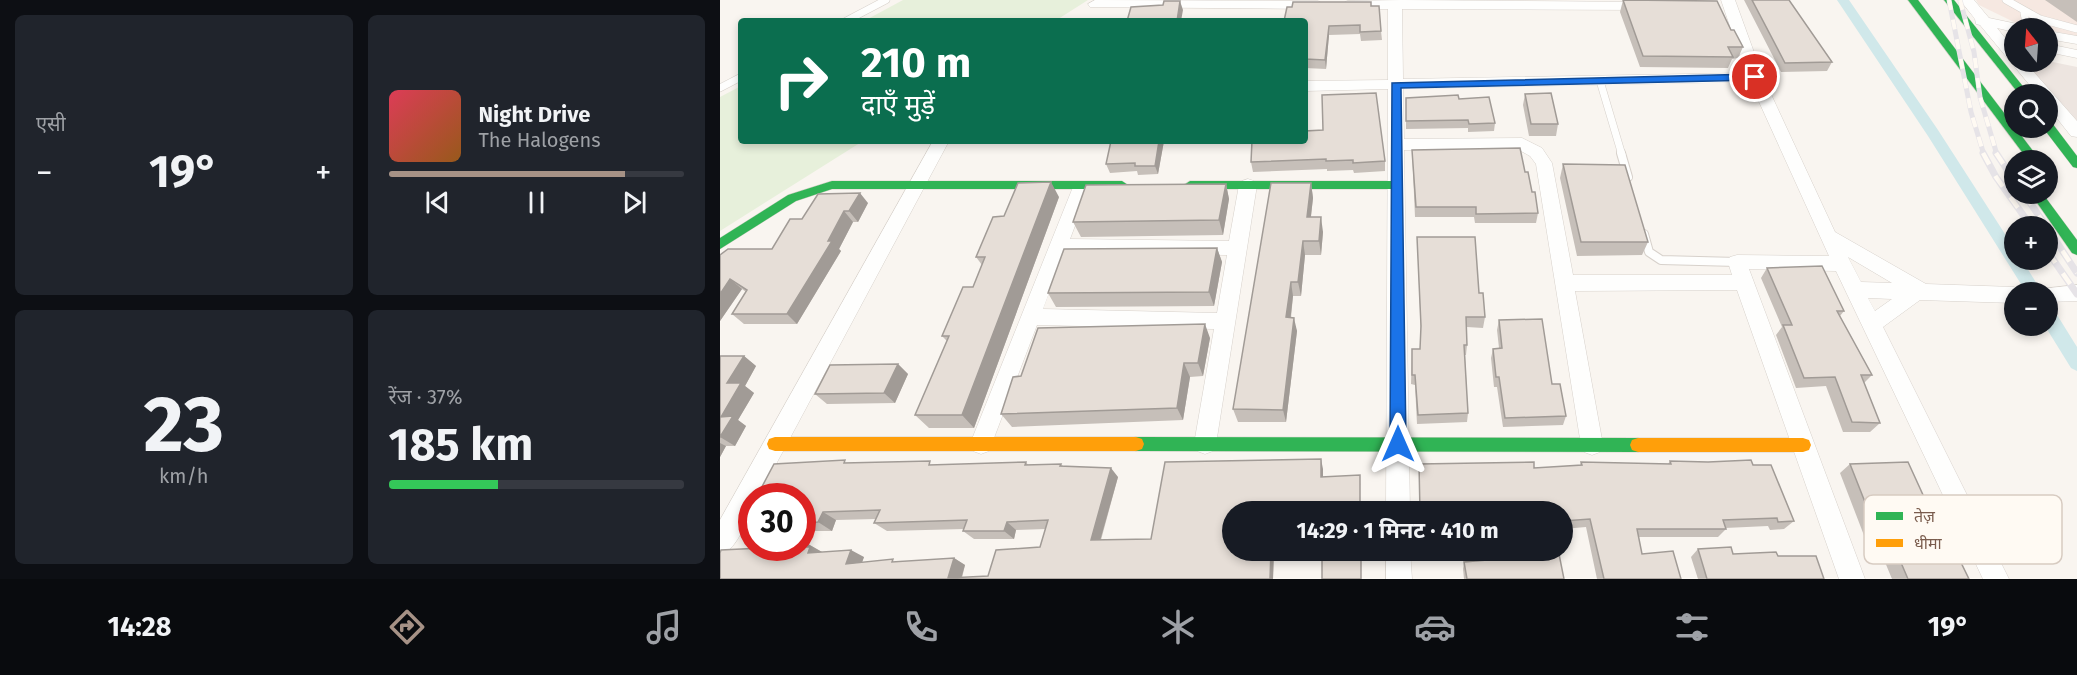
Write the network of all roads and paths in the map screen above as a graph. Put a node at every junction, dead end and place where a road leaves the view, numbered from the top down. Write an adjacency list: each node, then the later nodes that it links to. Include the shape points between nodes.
1 (886, 0): 14 (lane)
2 (1913, 0): 37 (street)
3 (1949, 0): 16 (street)
4 (1967, 0): 18 (street)
5 (2007, 0): 13 (lane)
6 (1275, 2): 7 (street); 10 (street); 15 (street)
7 (1395, 2): 8 (street); 34 (street)
8 (1508, 3): 9 (street)
9 (1608, 3): 12 (street)
10 (1095, 4)
11 (1726, 4): 29 (street)
12 (1664, 6)
13 (2024, 13): 17 (lane); 20 (lane)
14 (852, 18)
15 (1272, 18)
16 (1964, 18): 18 (street)
17 (2025, 18)
18 (1982, 28): 19 (street); 22 (street); 32 (street)
19 (2004, 28)
20 (2077, 29)
21 (2058, 36): 24 (street)
22 (1998, 39): 23 (street); 25 (street)
23 (2004, 40)
24 (2077, 40)
25 (2004, 46)
26 (2058, 50): 27 (street)
27 (2077, 54)
28 (2026, 72): 33 (street)
29 (1755, 77): 31 (street); 55 (street)
30 (738, 79): 36 (lane)
31 (1600, 81): 34 (street); 46 (lane)
32 (2018, 84)
33 (2036, 84)
34 (1395, 85): 35 (street); 42 (street)
35 (1308, 86)
36 (720, 88)
37 (1990, 102): 43 (street); 44 (street)
38 (2058, 110): 39 (street)
39 (2077, 132)
40 (2057, 138): 45 (street)
41 (939, 144): 51 (street)
42 (1396, 145): 50 (street); 62 (street, via 1522,144 1536,152 1544,163)
43 (2014, 150)
44 (2026, 150)
45 (2077, 164)
46 (1630, 184)
47 (1140, 185): 52 (street)
48 (1176, 185): 49 (street)
49 (1248, 185): 50 (street); 58 (street)
50 (1396, 185): 74 (street)
51 (916, 186): 52 (street); 56 (street, via 832,185 813,190 792,198); 71 (street)
52 (1081, 186): 57 (street)
53 (2044, 204): 59 (street)
54 (1643, 229): 61 (lane, via 1649,252 1661,260)
55 (1828, 236): 60 (street); 64 (street)
56 (720, 244)
57 (1058, 246): 58 (street); 68 (street)
58 (1237, 248): 69 (street)
59 (2077, 250)
60 (1842, 264): 61 (street); 63 (street)
61 (1740, 272): 62 (street); 75 (street)
62 (1565, 283): 76 (street)
63 (1855, 290): 64 (street); 70 (street)
64 (1919, 291): 67 (street); 70 (street)
65 (2076, 293): 66 (street)
66 (2058, 294)
67 (2004, 295)
68 (1030, 317): 69 (street); 72 (street)
69 (1225, 321): 73 (street)
70 (1871, 324): 77 (street)
71 (775, 444): 72 (street); 79 (street)
72 (981, 444): 73 (street)
73 (1205, 444): 74 (street)
74 (1398, 444): 76 (street); 78 (street)
75 (1803, 444): 76 (street); 83 (street)
76 (1592, 445)
77 (1955, 495)
78 (1398, 501)
79 (720, 544)
80 (1398, 561): 82 (street)
81 (1989, 564): 84 (street)
82 (1399, 579)
83 (1852, 579)
84 (1996, 579)

